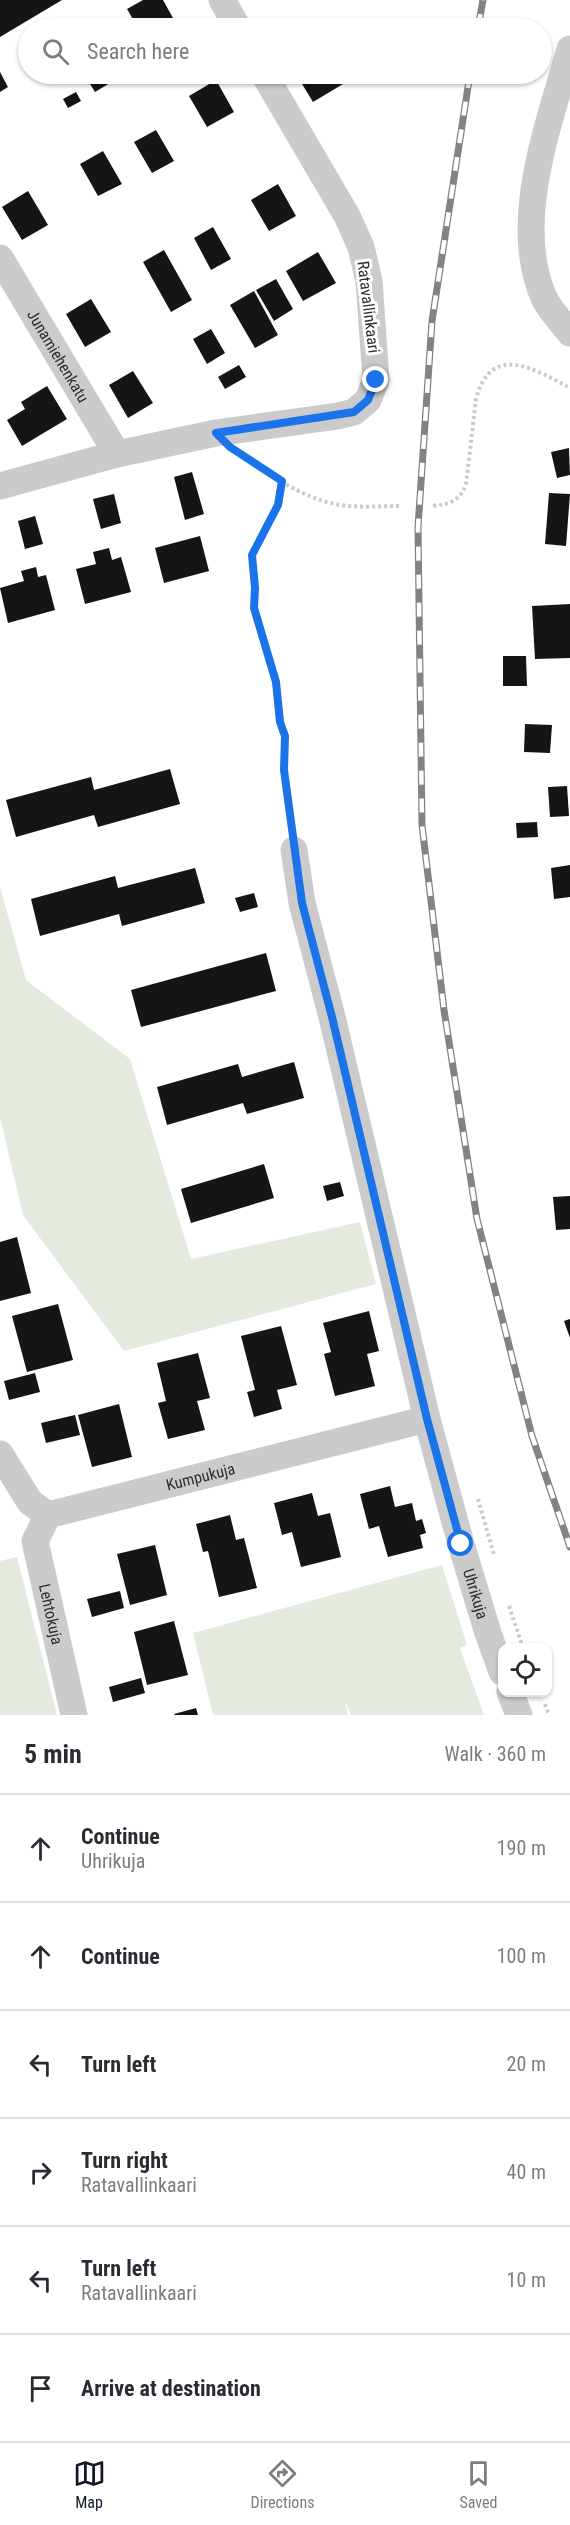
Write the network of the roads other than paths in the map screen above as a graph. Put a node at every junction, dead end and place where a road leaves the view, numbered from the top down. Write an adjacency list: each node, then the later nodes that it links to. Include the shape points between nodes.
1 (570, 50): 4 (street, via 539,159 532,205 533,263 546,301)
2 (270, 84): 5 (street, Ratavallinkaari, via 361,247 369,281 376,380 368,400 354,412 216,433)
3 (0, 258): 5 (street, Junamiehenkatu)
4 (570, 333)
5 (117, 454): 6 (street, Ratavallinkaari)
6 (0, 486)
7 (294, 850): 8 (street, Uhrikuja, via 302,903)
8 (427, 1419): 10 (street, Kumpukuja); 11 (street, Uhrikuja)
9 (0, 1454): 10 (street, via 30,1502)
10 (48, 1515): 13 (street, Lehtokuja, via 35,1541)
11 (498, 1661)
12 (512, 1697): 14 (street)
13 (74, 1715)
14 (519, 1715)

